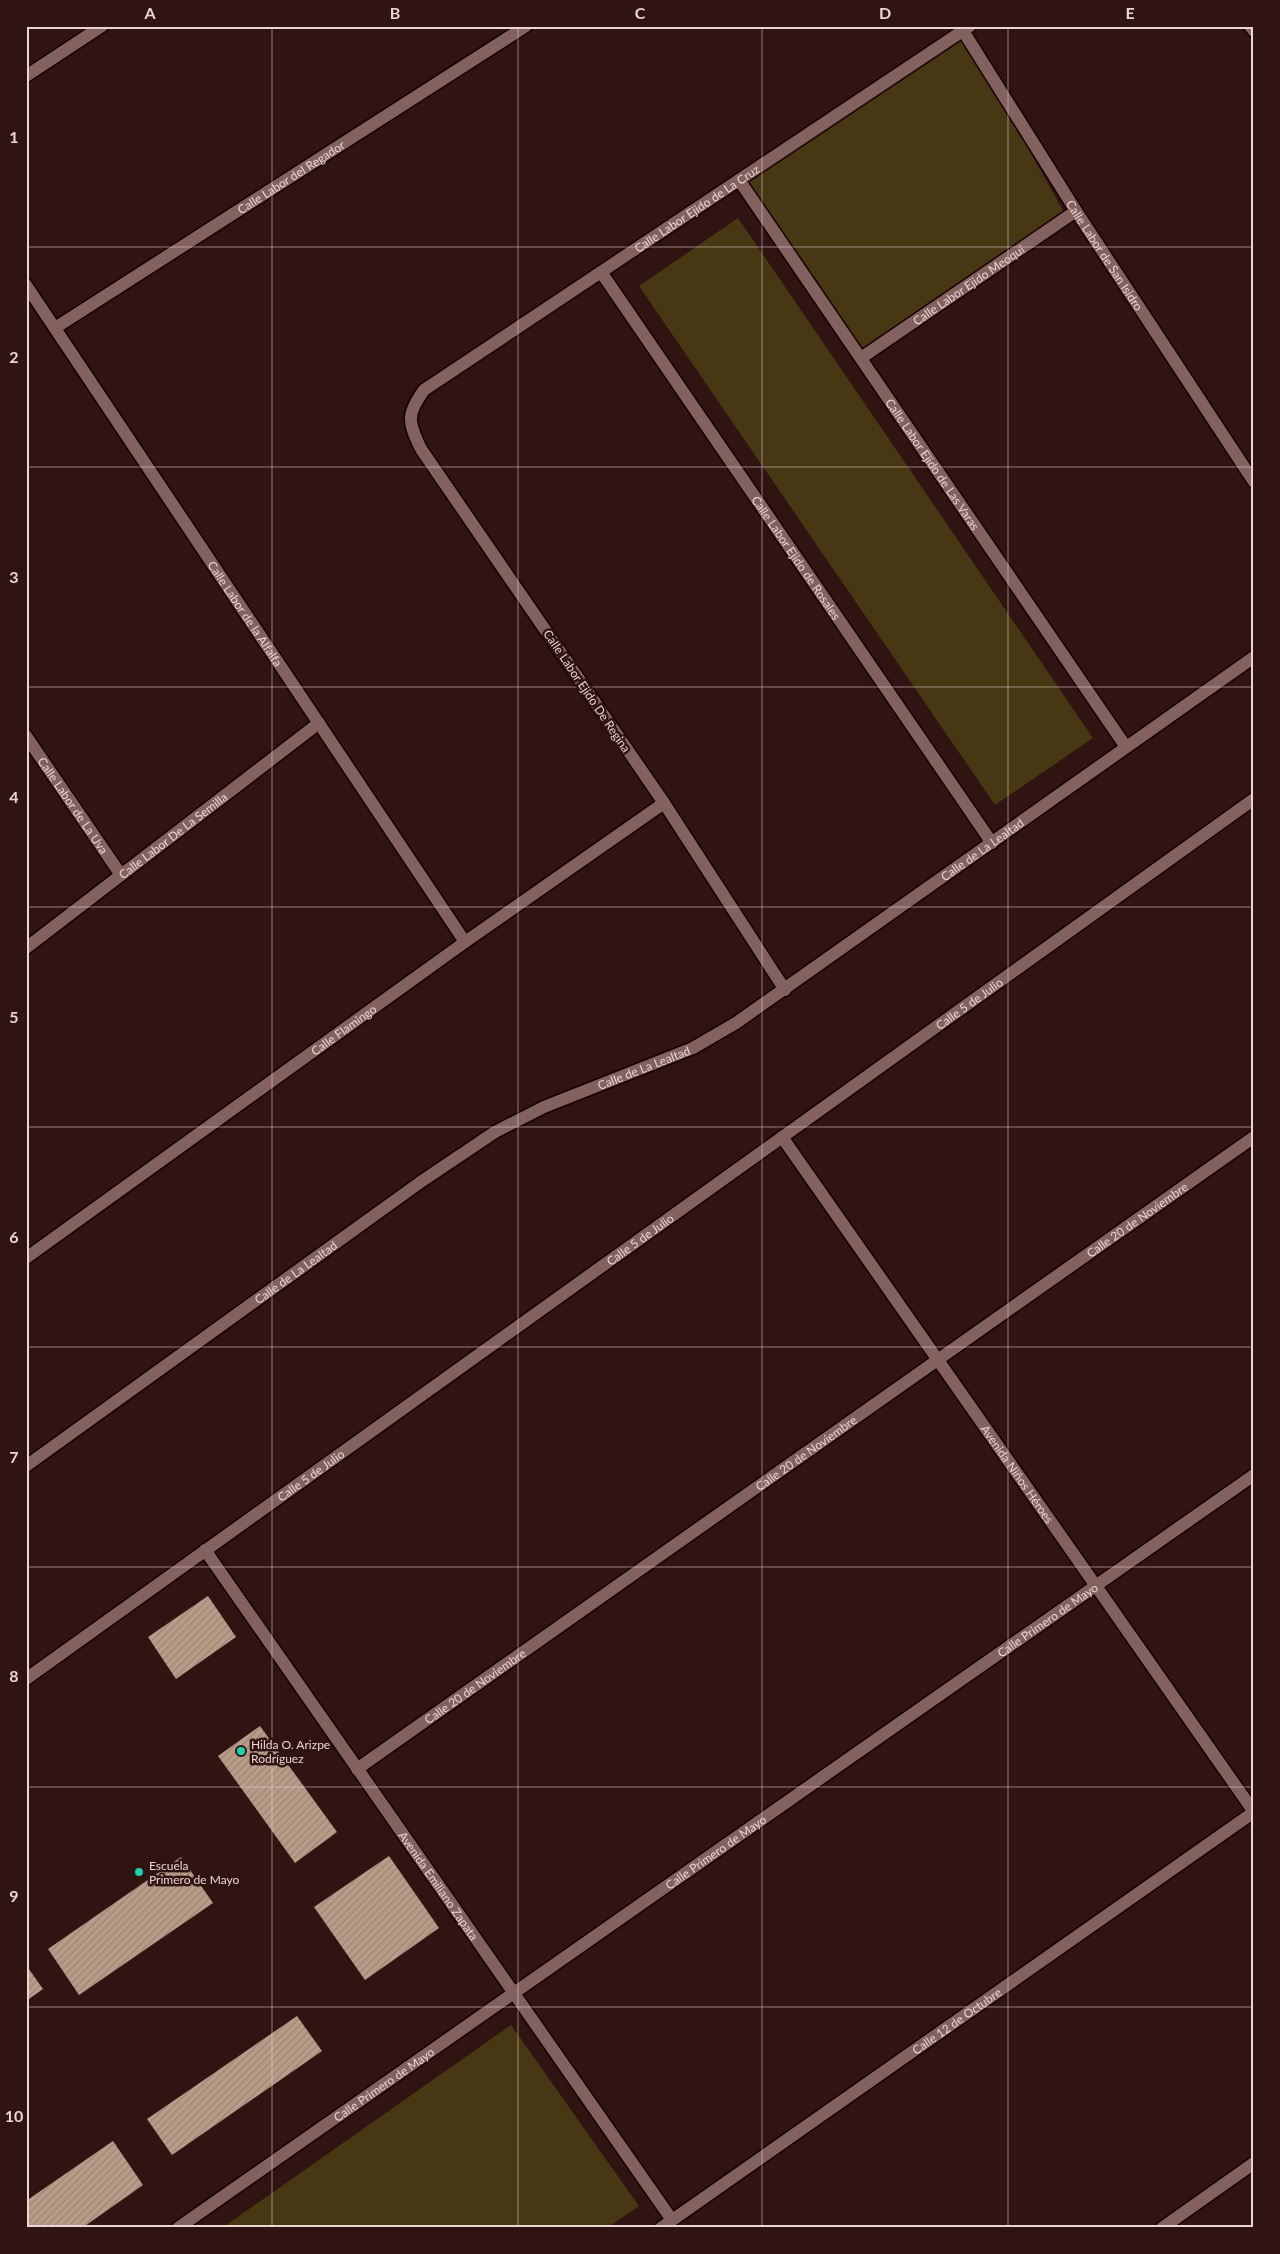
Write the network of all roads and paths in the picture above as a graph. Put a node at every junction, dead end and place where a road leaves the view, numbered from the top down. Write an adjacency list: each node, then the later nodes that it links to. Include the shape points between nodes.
1 (102, 26): 6 (street)
2 (526, 26): 11 (street, Calle Labor del Regador)
3 (1250, 26): 5 (street)
4 (964, 28): 7 (street, Calle Labor Ejido de La Cruz); 8 (street, Calle Labor de San Isidro)
5 (1254, 31)
6 (26, 76)
7 (739, 180): 9 (street, Calle Labor Ejido de La Cruz); 12 (street, Calle Labor Ejido de Las Varas)
8 (1076, 211): 12 (street, Calle Labor Ejido Meoqui); 14 (street, Calle Labor de San Isidro)
9 (601, 272): 13 (street, Calle Labor Ejido de La Cruz); 21 (street, Calle Labor Ejido de Rosales)
10 (26, 285): 11 (street, Calle Labor de la Alfalfa)
11 (55, 328): 16 (street, Calle Labor de la Alfalfa)
12 (861, 358): 18 (street, Calle Labor Ejido de Las Varas)
13 (424, 390): 20 (street, Calle Labor Ejido De Regina, via 412,406 411,427 421,449)
14 (1254, 482)
15 (1254, 657): 18 (street, Calle de La Lealtad)
16 (319, 723): 22 (street, Calle Labor De La Semilla); 23 (street, Calle Labor de la Alfalfa)
17 (26, 736): 22 (street, Calle Labor de La Uva)
18 (1126, 747): 21 (street, Calle de La Lealtad)
19 (1254, 800): 27 (street, Calle 5 de Julio)
20 (664, 804): 23 (street, Calle Flamingo); 25 (street, Calle Labor Ejido De Regina)
21 (992, 842): 25 (street, Calle de La Lealtad)
22 (121, 875): 24 (street, Calle Labor De La Semilla)
23 (465, 942): 28 (street, Calle Flamingo)
24 (26, 948)
25 (785, 990): 30 (street, Calle de La Lealtad, via 693,1048 544,1107 494,1132)
26 (1254, 1136): 29 (street, Calle 20 de Noviembre)
27 (782, 1138): 29 (street, Avenida Niños Héroes); 32 (street, Calle 5 de Julio)
28 (26, 1258)
29 (937, 1360): 33 (street, Avenida Niños Héroes); 35 (street, Calle 20 de Noviembre)
30 (26, 1466)
31 (1254, 1474): 33 (street, Calle Primero de Mayo)
32 (205, 1550): 34 (street, Calle 5 de Julio); 35 (street, Avenida Emiliano Zapata)
33 (1095, 1586): 36 (street, Avenida Niños Héroes); 37 (street, Calle Primero de Mayo)
34 (26, 1679)
35 (357, 1769): 37 (street, Avenida Emiliano Zapata)
36 (1254, 1812): 39 (street, Calle 12 de Octubre)
37 (514, 1993): 39 (street, Avenida Emiliano Zapata); 40 (street, Calle Primero de Mayo)
38 (1254, 2163): 42 (street)
39 (672, 2220): 41 (street, Calle 12 de Octubre)
40 (178, 2228)
41 (660, 2228)
42 (1162, 2228)

